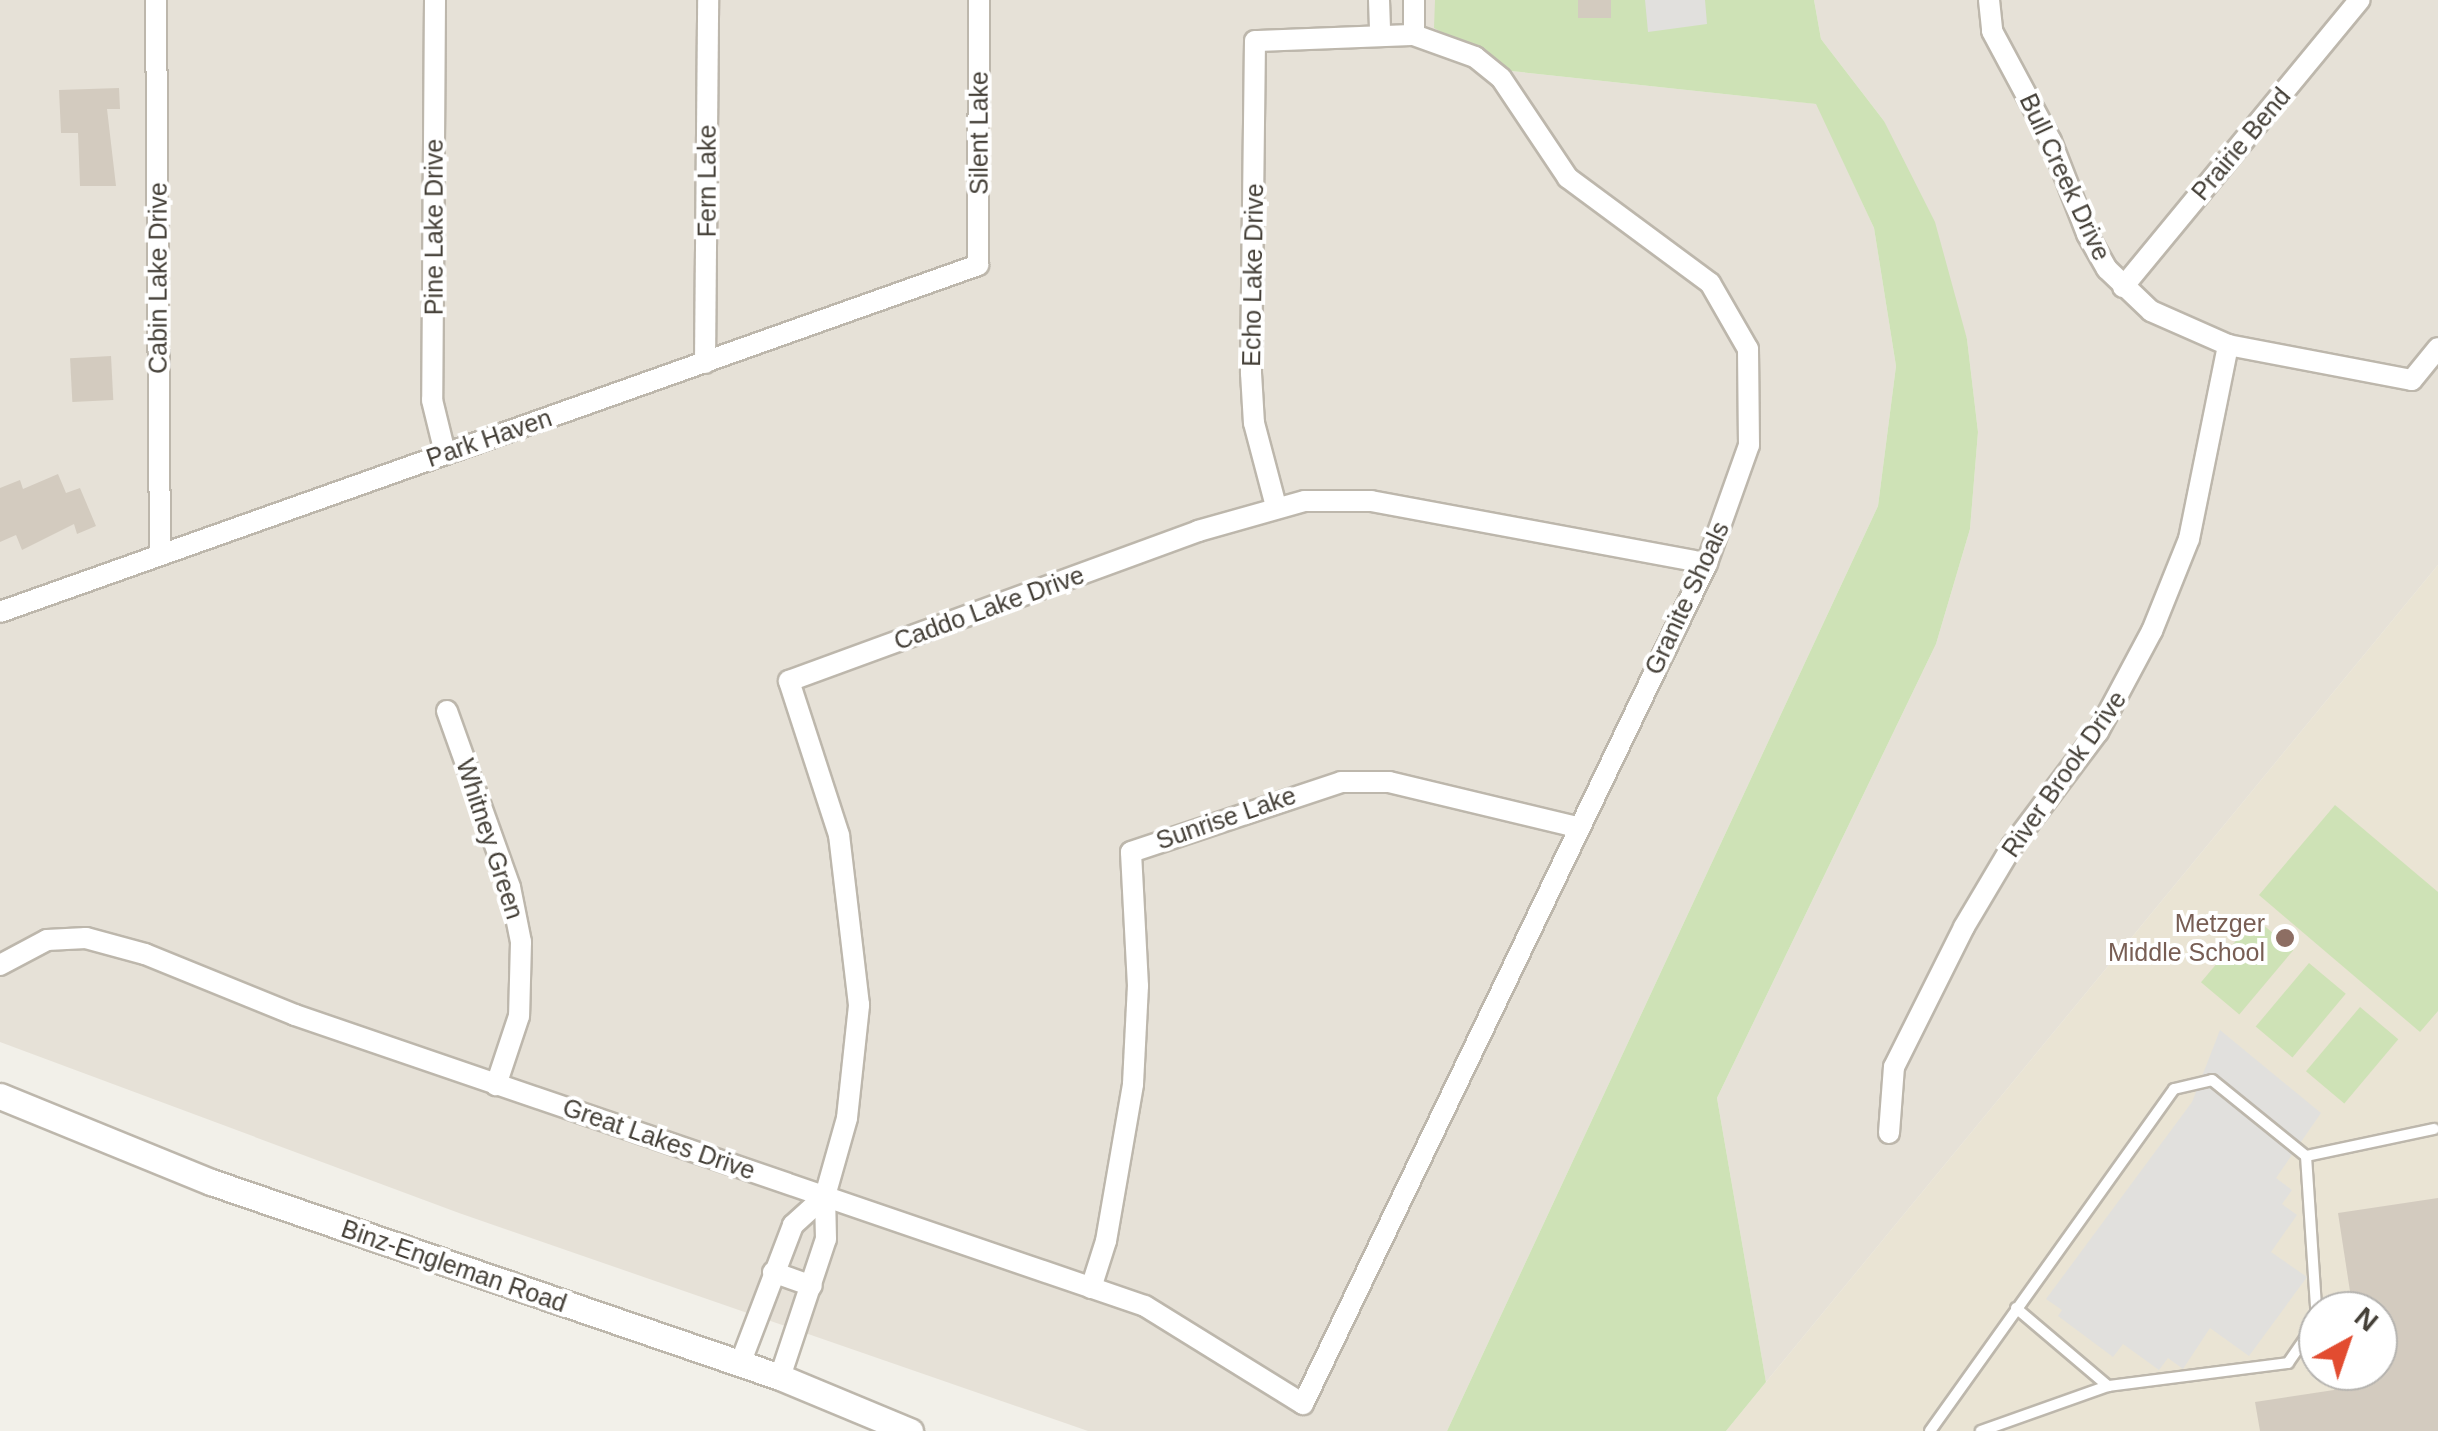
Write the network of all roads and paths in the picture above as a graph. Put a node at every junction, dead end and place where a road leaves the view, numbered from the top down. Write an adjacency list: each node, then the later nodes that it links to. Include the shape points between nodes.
1 (156, 0): 19 (street, Cabin Lake Drive)
2 (436, 0): 17 (street, Pine Lake Drive, via 432,400)
3 (708, 0): 16 (street, Fern Lake)
4 (979, 0): 12 (street, Silent Lake)
5 (1380, 0): 9 (street)
6 (1414, 0): 10 (street)
7 (1989, 0): 13 (street, Bull Creek Drive, via 1992,31 2051,141 2087,234)
8 (2360, 0): 13 (street, Prairie Bend)
9 (1380, 34): 10 (street, Granite Shoals); 11 (street, Granite Shoals)
10 (1414, 35): 20 (street, Granite Shoals, via 1455,46 1500,78 1568,178 1698,272 1732,315 1748,349 1753,402 1736,491)
11 (1255, 41): 18 (street, Echo Lake Drive, via 1252,390 1262,464)
12 (978, 265): 16 (street, Park Haven)
13 (2123, 287): 14 (street, Bull Creek Drive, via 2180,329)
14 (2228, 346): 15 (street, Bull Creek Drive, via 2412,380); 28 (street, River Brook Drive, via 2189,540 2152,632 2098,732 2012,846 1964,927 1894,1067)
15 (2438, 348)
16 (705, 363): 17 (street, Park Haven)
17 (445, 454): 19 (street, Park Haven)
18 (1276, 506): 20 (street, Caddo Lake Drive, via 1372,501); 30 (street, Caddo Lake Drive, via 788,681 832,806 857,948 859,1005 847,1118)
19 (160, 556): 21 (street, Park Haven)
20 (1706, 563): 23 (street, Granite Shoals)
21 (0, 612)
22 (447, 711): 25 (street, Whitney Green, via 510,888 521,942 519,1016)
23 (1577, 826): 33 (street, Sunrise Lake, via 1389,782 1341,782 1131,852 1138,986 1133,1084 1106,1241); 38 (street, Granite Shoals)
24 (0, 966): 25 (street, Great Lakes Drive, via 47,940 117,945)
25 (496, 1085): 30 (street, Great Lakes Drive)
26 (0, 1096): 35 (street, Binz-Engleman Road, via 211,1182)
27 (2434, 1129): 29 (lane)
28 (1890, 1132)
29 (2306, 1156): 34 (lane, via 2212,1080 2174,1089); 37 (lane, via 2317,1320 2288,1363)
30 (825, 1196): 31 (street, Caddo Lake Drive, via 793,1224); 32 (street, Caddo Lake Drive, via 826,1238); 33 (street, Great Lakes Drive)
31 (773, 1272): 32 (street); 35 (street, Caddo Lake Drive)
32 (812, 1286): 36 (street, Caddo Lake Drive)
33 (1091, 1288): 38 (street, Great Lakes Drive, via 1176,1321)
34 (2016, 1308): 37 (lane); 40 (lane)
35 (740, 1364): 36 (street, Binz-Engleman Road)
36 (780, 1377): 39 (street, Binz-Engleman Road)
37 (2108, 1386): 41 (lane)
38 (1303, 1404)
39 (910, 1431)
40 (1930, 1431)
41 (1981, 1431)

